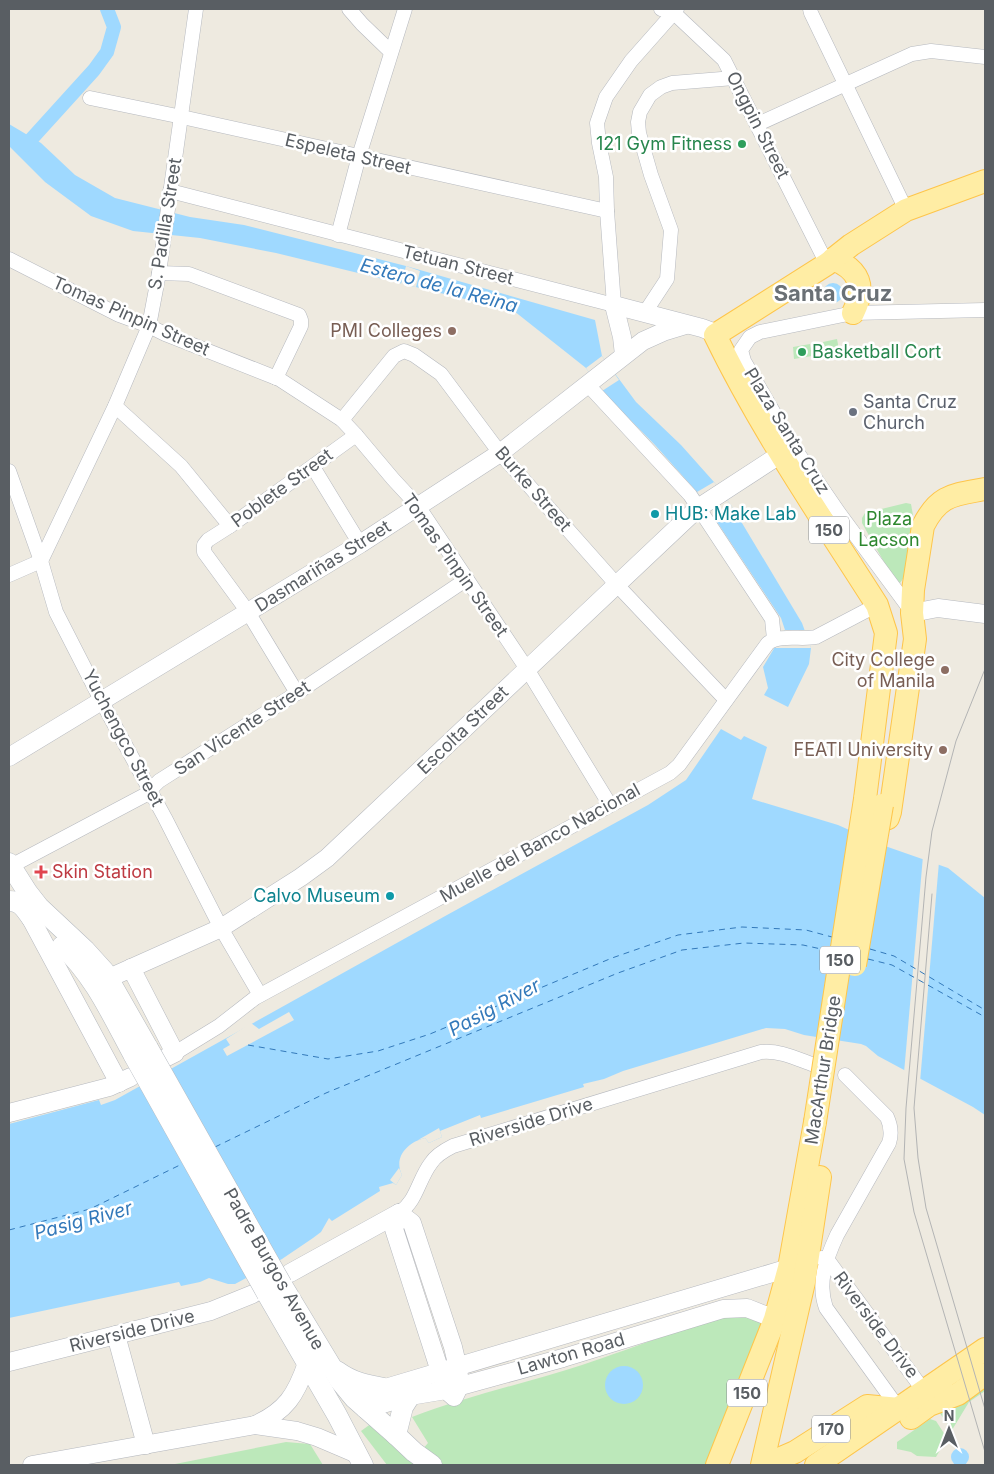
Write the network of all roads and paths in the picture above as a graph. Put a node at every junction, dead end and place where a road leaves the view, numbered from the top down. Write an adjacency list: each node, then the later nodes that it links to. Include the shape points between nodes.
1 (196, 9): 11 (street, S. Padilla Street)
2 (349, 9): 6 (street)
3 (405, 9): 6 (street)
4 (810, 9): 9 (street)
5 (671, 10): 8 (street, Ongpin Street, via 724,60); 17 (street, via 606,96 597,123 606,177)
6 (391, 52): 13 (street)
7 (985, 57): 9 (street, via 930,50 912,54)
8 (734, 78): 12 (street, Ongpin Street); 25 (street, via 672,83 660,87 650,95 640,112 639,133 650,175 671,230 666,279)
9 (845, 83): 12 (street); 16 (street)
10 (90, 98): 11 (street, Espeleta Street)
11 (182, 117): 13 (street, Espeleta Street); 15 (street, S. Padilla Street)
12 (758, 124): 20 (street, Ongpin Street)
13 (359, 156): 17 (street, Espeleta Street); 18 (street)
14 (985, 181): 16 (main road)
15 (170, 191): 18 (street, Tetuan Street); 21 (street, S. Padilla Street)
16 (906, 210): 20 (main road)
17 (607, 211): 22 (street)
18 (338, 235): 22 (street, Tetuan Street)
19 (9, 259): 27 (street, Tomas Pinpin Street, via 120,315)
20 (830, 261): 24 (main road, via 846,264 856,274 859,300); 28 (main road)
21 (159, 273): 27 (street, S. Padilla Street); 30 (street, via 189,274 299,315 301,326)
22 (614, 305): 25 (street, Tetuan Street); 29 (street)
23 (985, 310): 24 (street)
24 (853, 313): 35 (street, Plaza Santa Cruz, via 760,332 744,343 741,350 744,361)
25 (644, 314): 26 (street, Tetuan Street)
26 (686, 325): 28 (street, Tetuan Street, via 710,331); 29 (street, Dasmariñas Street, via 643,341)
27 (149, 326): 30 (street, Tomas Pinpin Street); 32 (street, S. Padilla Street)
28 (715, 336): 35 (main road, Plaza Santa Cruz / 150, via 730,366)
29 (624, 355): 31 (street, Dasmariñas Street)
30 (276, 378): 33 (street, Tomas Pinpin Street)
31 (591, 382): 36 (street, Dasmariñas Street); 41 (street)
32 (115, 406): 42 (street, via 181,466); 44 (street, S. Padilla Street)
33 (342, 420): 34 (street, Tomas Pinpin Street); 36 (street, Burke Street, via 394,356 404,351 414,354 441,374)
34 (356, 435): 37 (street, Poblete Street); 40 (street, Tomas Pinpin Street)
35 (787, 450): 41 (street, Escolta Street); 48 (main road, Plaza Santa Cruz / 150); 50 (street, Plaza Santa Cruz, via 839,513)
36 (500, 453): 40 (street, Dasmariñas Street); 47 (street, Burke Street)
37 (313, 467): 42 (street, Poblete Street); 43 (street)
38 (9, 471): 44 (street, Yuchengco Street)
39 (985, 489): 50 (main road, 150, via 949,496 927,517 913,590)
40 (418, 506): 43 (street, Dasmariñas Street); 46 (street, Tomas Pinpin Street)
41 (702, 506): 47 (street, Escolta Street); 52 (street, via 772,619)
42 (230, 526): 49 (street, Poblete Street, via 208,540 204,552)
43 (360, 544): 49 (street, Dasmariñas Street)
44 (41, 561): 45 (street); 56 (street, Yuchengco Street, via 56,612)
45 (9, 575)
46 (467, 579): 53 (street, Tomas Pinpin Street); 54 (street, San Vicente Street)
47 (617, 584): 53 (street, Escolta Street); 55 (street, Burke Street)
48 (877, 605): 52 (street, via 816,637); 60 (main road, MacArthur Bridge / 150, via 886,634)
49 (248, 612): 54 (street); 56 (street, Dasmariñas Street)
50 (912, 613): 51 (street, via 938,608); 60 (main road, MacArthur Bridge / 150)
51 (985, 614)
52 (777, 639): 55 (street, Muelle del Banco Nacional, via 765,646)
53 (527, 669): 59 (street, Tomas Pinpin Street); 64 (street, Escolta Street, via 327,858)
54 (297, 693): 58 (street, San Vicente Street, via 159,781)
55 (726, 700): 59 (street, Muelle del Banco Nacional, via 675,769)
56 (102, 702): 57 (street, Dasmariñas Street); 58 (street, Yuchengco Street)
57 (9, 757)
58 (150, 790): 61 (street, San Vicente Street); 64 (street, Yuchengco Street)
59 (610, 805): 67 (street, Muelle del Banco Nacional)
60 (872, 808): 73 (main road, MacArthur Bridge / 150, bridge)
61 (9, 866): 66 (main road, via 39,907 89,954)
62 (9, 901): 63 (main road, via 18,902)
63 (30, 917): 68 (main road, via 89,975); 72 (street, via 125,1080)
64 (221, 928): 65 (street, Escolta Street); 67 (street, Yuchengco Street)
65 (131, 968): 66 (street, Escolta Street); 69 (street)
66 (109, 978): 68 (main road)
67 (260, 995): 69 (street, Muelle del Banco Nacional, via 219,1026)
68 (141, 1052): 77 (main road, Padre Burgos Avenue, bridge)
69 (171, 1055)
70 (814, 1065): 74 (street, Riverside Drive, via 771,1051 761,1052 453,1146 431,1162 410,1204)
71 (845, 1075): 75 (street, Riverside Drive, via 887,1117 891,1136 837,1235)
72 (9, 1113)
73 (822, 1123): 75 (main road, MacArthur Bridge / 150); 76 (main road, MacArthur Bridge / 150)
74 (399, 1213): 77 (street, Riverside Drive); 87 (street, via 412,1223 448,1332)
75 (818, 1256): 89 (street, Riverside Drive); 92 (street, Riverside Drive, via 826,1308); 100 (main road, MacArthur Bridge / 150, via 786,1363)
76 (789, 1268): 78 (main road, MacArthur Bridge / 150); 87 (street, Lawton Road)
77 (273, 1287): 79 (street, Riverside Drive, via 212,1311); 84 (main road, Padre Burgos Avenue); 85 (main road, Padre Burgos Avenue)
78 (775, 1319): 87 (street, Lawton Road, via 747,1308 723,1309 563,1358); 99 (main road, MacArthur Bridge / 150)
79 (116, 1335): 82 (street, Riverside Drive); 95 (street)
80 (985, 1349): 89 (main road, 170)
81 (9, 1356): 82 (street)
82 (27, 1357): 83 (street, Riverside Drive)
83 (9, 1362)
84 (308, 1364): 93 (street, via 283,1409); 96 (main road, Padre Burgos Avenue)
85 (333, 1369): 88 (main road, via 356,1382); 91 (main road, Padre Burgos Avenue)
86 (985, 1374): 102 (main road, 170, via 958,1394 930,1405)
87 (451, 1379): 88 (street, Lawton Road); 90 (street, Lawton Road)
88 (384, 1388): 91 (street, Lawton Road)
89 (924, 1392): 92 (main road, 170)
90 (410, 1396): 91 (street, Lawton Road); 94 (main road, via 403,1407)
91 (360, 1404): 94 (main road, Padre Burgos Avenue)
92 (899, 1409): 100 (main road, 170, via 867,1406 795,1452); 101 (main road, 170)
93 (255, 1426): 95 (street); 96 (street, via 317,1437)
94 (396, 1435): 98 (main road, Padre Burgos Avenue)
95 (146, 1445): 97 (street)
96 (360, 1460)
97 (32, 1465)
98 (432, 1465)
99 (717, 1465)
100 (764, 1465)
101 (816, 1465)
102 (841, 1465)

